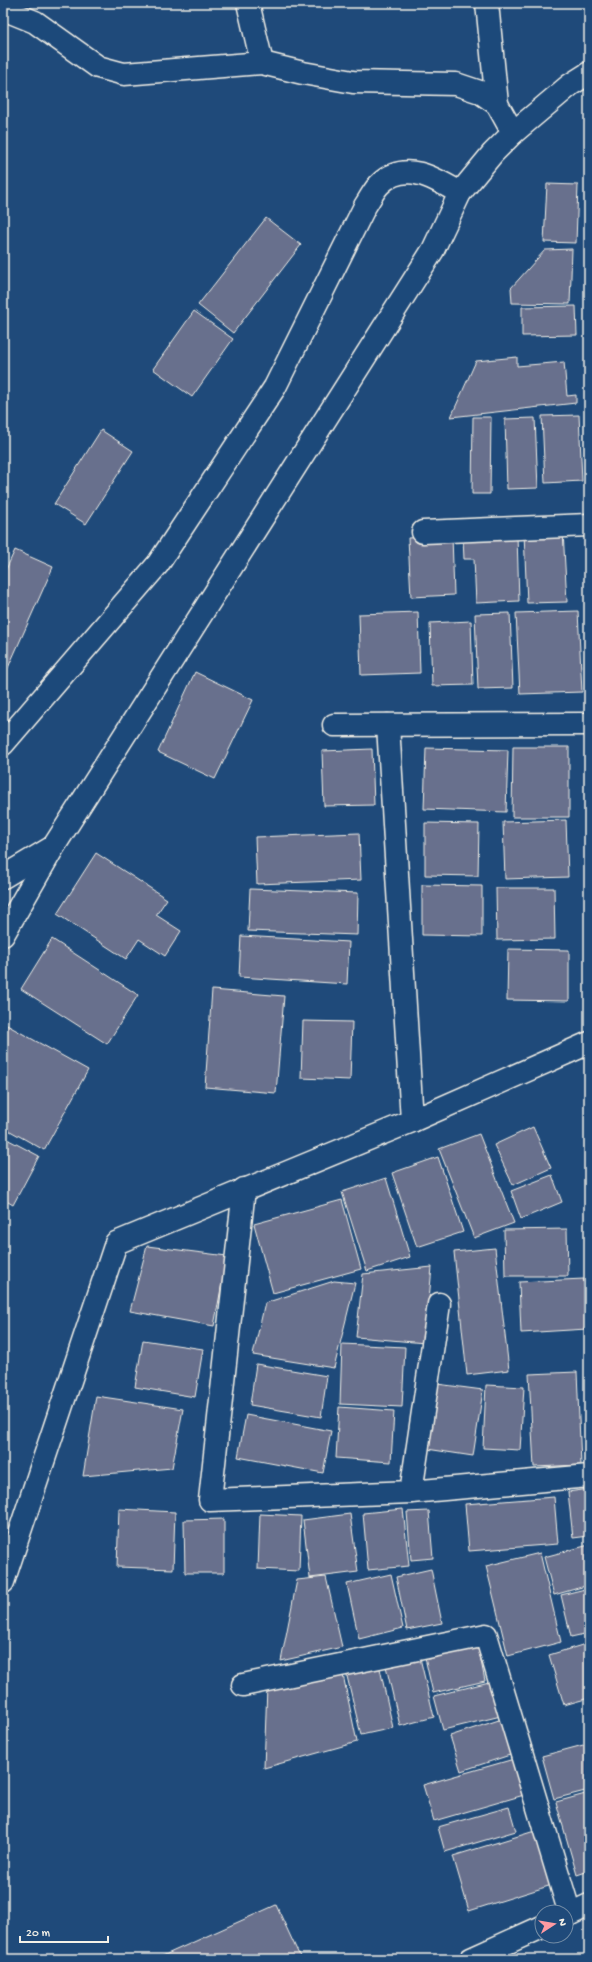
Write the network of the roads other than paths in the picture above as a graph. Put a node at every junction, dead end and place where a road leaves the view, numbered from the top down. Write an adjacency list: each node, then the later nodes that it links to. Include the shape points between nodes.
1 (248, 3): 4 (street)
2 (487, 3): 6 (street)
3 (3, 9): 4 (street, via 35,22 98,67 124,74)
4 (262, 63): 6 (street, via 353,82 456,84 480,92)
5 (589, 73): 7 (street, via 570,85)
6 (497, 104): 7 (street)
7 (513, 133): 8 (street)
8 (460, 193): 14 (street, via 436,179 417,172 404,172 380,184 365,206 275,387 158,564); 15 (street, via 433,250)
9 (589, 525): 10 (street)
10 (424, 532)
11 (589, 724): 13 (street)
12 (334, 725): 13 (street)
13 (388, 725): 19 (street)
14 (3, 744)
15 (54, 846): 16 (street); 17 (street)
16 (3, 877)
17 (3, 935)
18 (589, 1043): 19 (street)
19 (412, 1121): 20 (street)
20 (244, 1189): 23 (street, via 210,1500); 24 (street, via 116,1243)
21 (439, 1304): 23 (street)
22 (589, 1476): 23 (street)
23 (411, 1492)
24 (3, 1582)
25 (243, 1684): 26 (street, via 486,1635)
26 (575, 1912)
27 (534, 1931): 28 (street)
28 (471, 1959)

